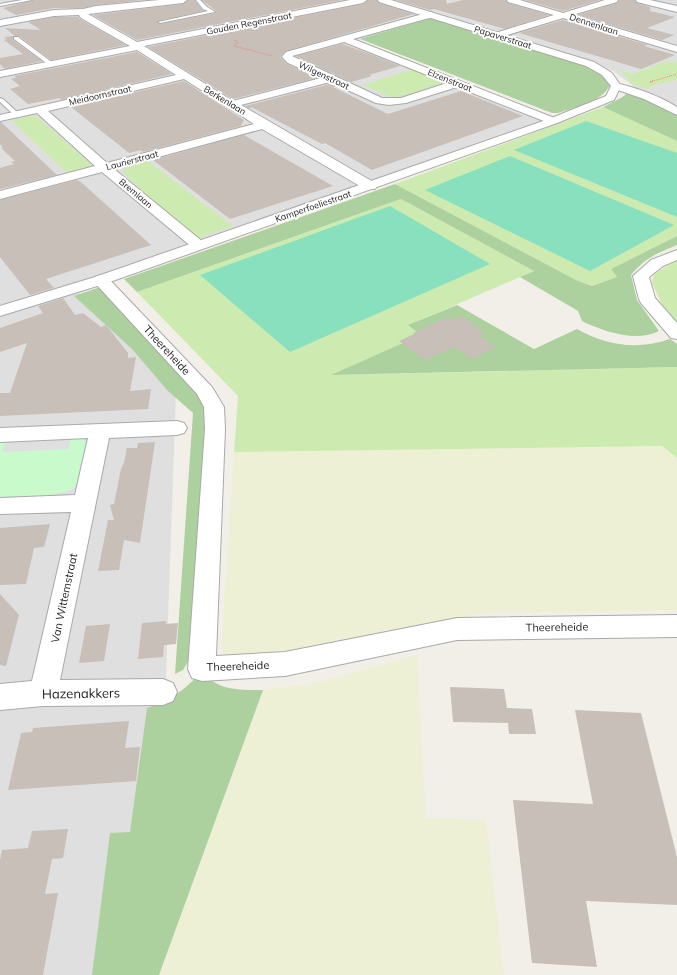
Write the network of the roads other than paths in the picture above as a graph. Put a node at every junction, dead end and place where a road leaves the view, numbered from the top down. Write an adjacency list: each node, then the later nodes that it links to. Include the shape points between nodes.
1 (30, 0): 11 (lane)
2 (183, 0): 15 (street)
3 (198, 0): 22 (lane, via 213,12)
4 (319, 0): 12 (street)
5 (363, 0): 12 (street, Gouden Regenstraat)
6 (382, 0): 17 (street, Papaverstraat)
7 (511, 0): 18 (street, Dennenlaan)
8 (614, 0): 18 (street)
9 (640, 0): 13 (street)
10 (46, 4): 16 (street, via 57,10)
11 (0, 5)
12 (336, 6): 14 (street); 28 (street, Gouden Regenstraat)
13 (677, 9)
14 (350, 11)
15 (83, 12): 16 (street); 28 (street, Berkenlaan, via 84,16)
16 (54, 13): 20 (street)
17 (430, 15): 24 (street, Wilgenstraat); 25 (street, Papaverstraat)
18 (565, 15): 25 (street); 29 (street, Dennenlaan)
19 (0, 17): 20 (street, via 15,14)
20 (23, 19): 23 (street)
21 (380, 20): 24 (street)
22 (160, 22)
23 (0, 23)
24 (394, 25): 27 (street, Wilgenstraat)
25 (498, 35): 35 (street, Papaverstraat, via 590,64 613,79)
26 (16, 38): 30 (lane)
27 (347, 40): 33 (street, Wilgenstraat, via 289,54 288,57); 34 (street, Elzenstraat)
28 (138, 46): 30 (street, Gouden Regenstraat); 32 (street, Berkenlaan)
29 (677, 49)
30 (51, 64): 31 (street, Gouden Regenstraat)
31 (0, 74)
32 (185, 76): 37 (street, Berkenlaan); 38 (street, Meidoornstraat)
33 (331, 79): 34 (street, Wilgenstraat, via 380,101 389,102 402,101); 37 (street)
34 (459, 84): 42 (street, Elzenstraat)
35 (616, 86): 39 (street, via 642,93); 42 (street, Kamperfoeliestraat, via 610,98)
36 (0, 100): 40 (lane)
37 (233, 104): 43 (street, Berkenlaan)
38 (39, 109): 40 (street, Meidoornstraat); 44 (street, Bremlaan)
39 (677, 112)
40 (16, 114): 41 (street, Meidoornstraat)
41 (0, 118)
42 (553, 121): 45 (street, Kamperfoeliestraat)
43 (264, 124): 44 (street, Laurierstraat); 45 (street, Berkenlaan)
44 (104, 168): 46 (street, Laurierstraat); 47 (street, Bremlaan)
45 (370, 186): 47 (street, Kamperfoeliestraat)
46 (0, 195)
47 (198, 245): 49 (street, Kamperfoeliestraat)
48 (677, 255): 51 (street, via 657,263 641,276 647,299)
49 (101, 280): 50 (street, Kamperfoeliestraat); 57 (street, Theereheide, via 205,391 214,407 215,429 202,669 285,664 457,629)
50 (2, 308)
51 (677, 334)
52 (177, 428): 53 (street)
53 (100, 430): 54 (street); 55 (street, Van Wittemstraat)
54 (0, 435)
55 (84, 503): 56 (street); 59 (street, Van Wittemstraat)
56 (0, 506)
57 (677, 626)
58 (163, 692): 59 (street, Hazenakkers)
59 (43, 693): 60 (street, Hazenakkers)
60 (0, 697)

